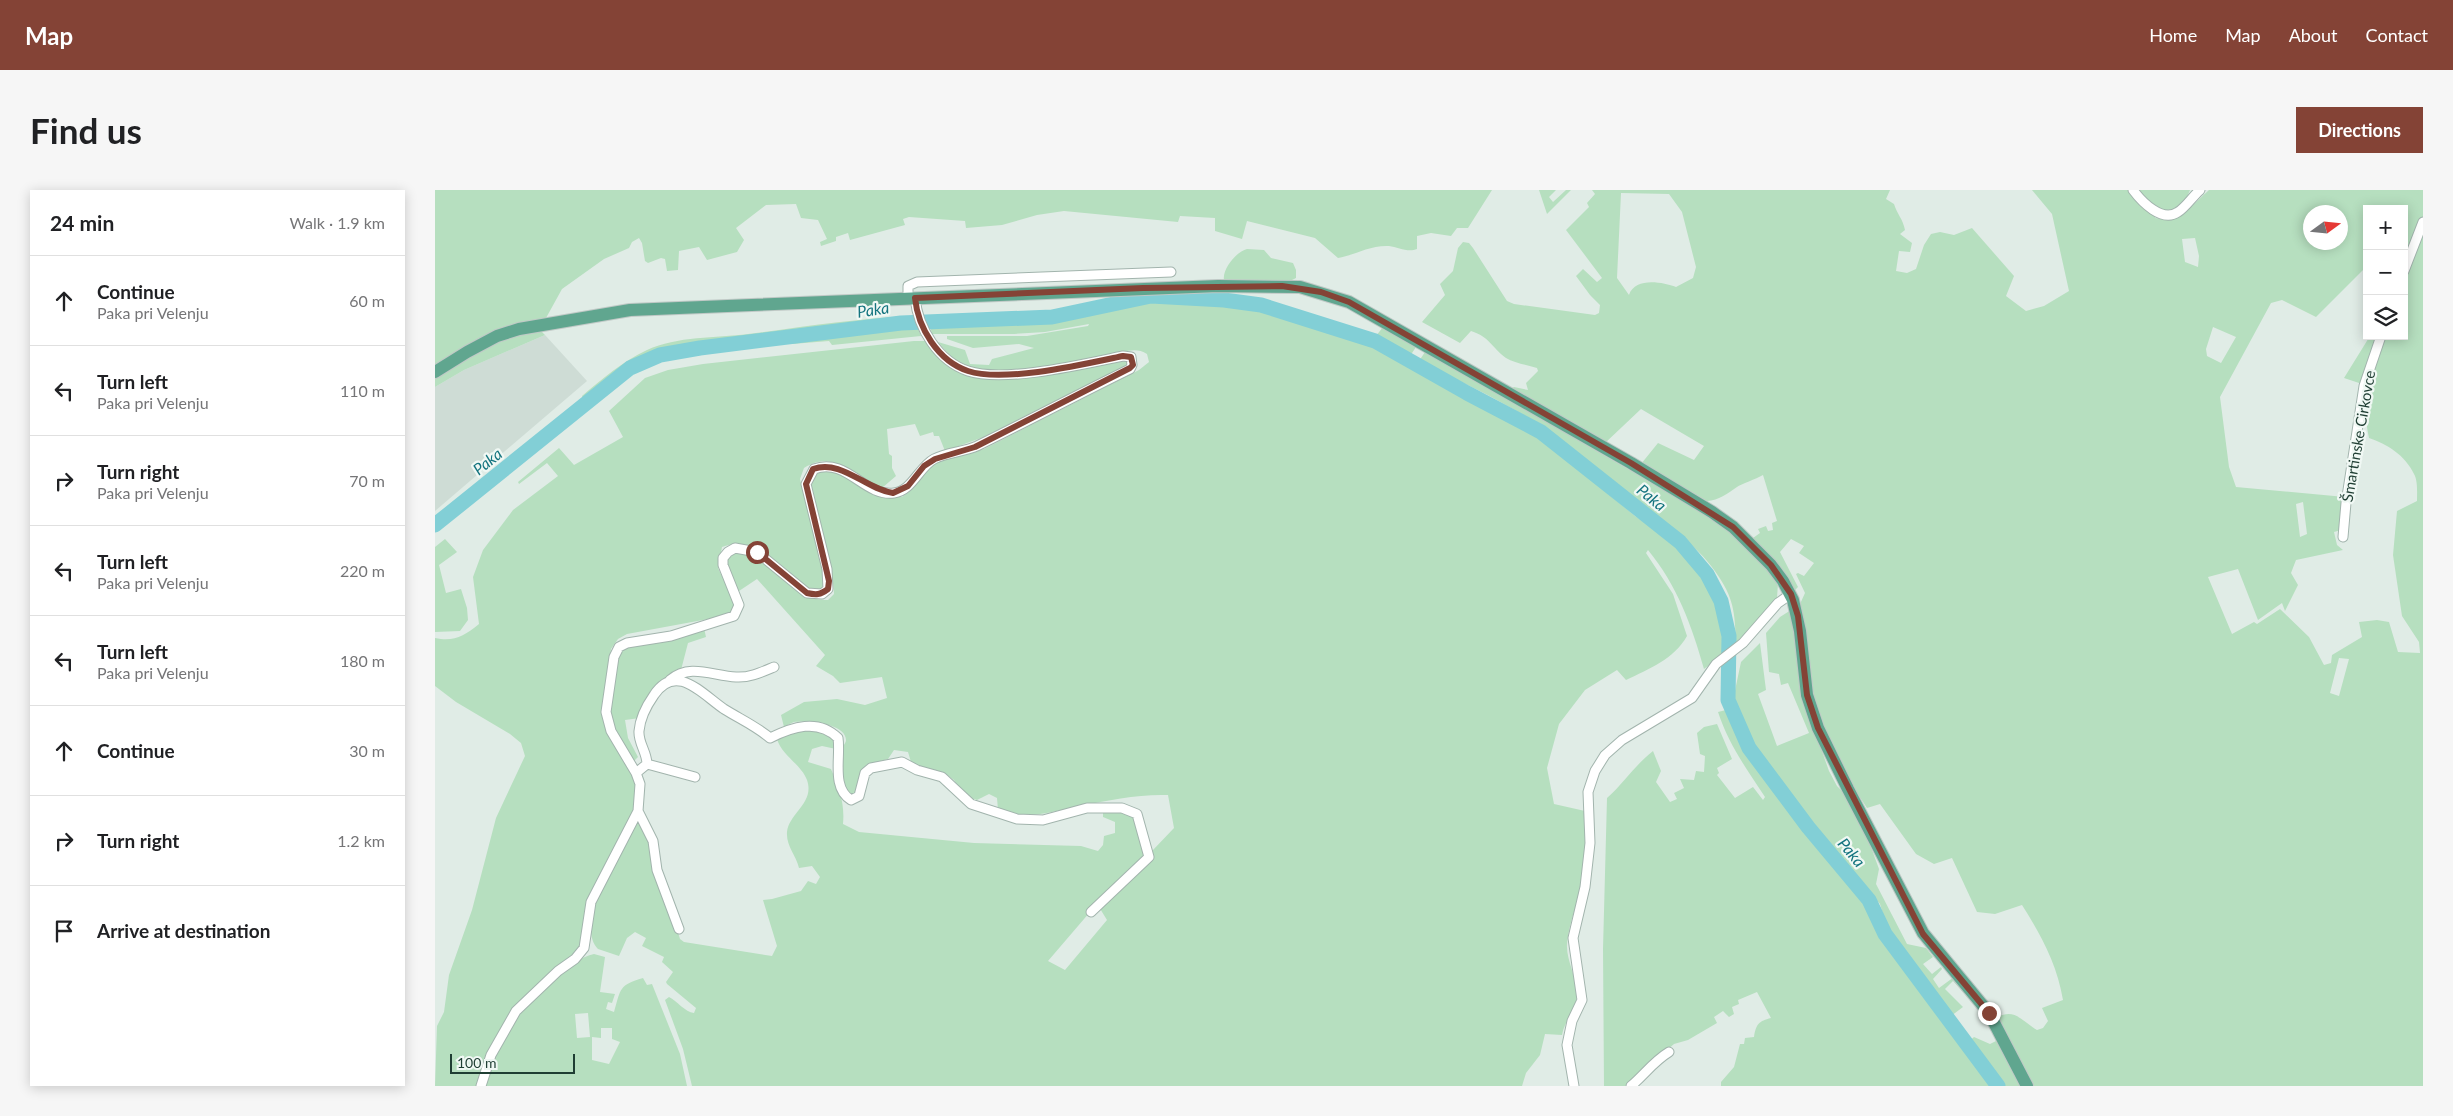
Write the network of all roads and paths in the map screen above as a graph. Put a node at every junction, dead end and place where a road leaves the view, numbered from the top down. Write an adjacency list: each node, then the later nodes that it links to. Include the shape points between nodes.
1 (2133, 190): 2 (street, via 2161,215 2169,216 2177,213)
2 (2200, 190)
3 (2423, 222): 4 (street)
4 (2408, 261)
5 (1171, 272): 6 (street, via 917,282 908,286)
6 (911, 298): 8 (main road, via 663,307 595,314 497,336); 10 (main road, via 1218,286 1282,286 1321,292 1369,313 1712,512 1753,545); 14 (street, via 934,347 956,365 985,375 1029,372 1123,356 1131,357 1133,365 975,447 935,459 924,466 908,486 893,493 870,486 833,466 813,469 806,484 827,569 828,589 822,594 807,593 757,552 735,548 723,558 738,600 738,611 734,616 671,636 627,642 619,647 614,657 607,722)
7 (2380, 340): 9 (street, Šmartinske Cirkovce, via 2364,386)
8 (435, 372)
9 (2343, 537)
10 (1791, 594): 21 (street, via 1778,603 1743,643 1716,664 1692,698 1622,740 1605,755 1595,771 1588,792 1590,843 1585,887 1573,938 1582,1000 1572,1021 1567,1046); 23 (main road, via 1798,616 1807,695 1818,728 1923,934 1989,1013)
11 (774, 668): 12 (street, via 737,677 686,671)
12 (668, 682): 13 (street, via 650,701 639,731); 17 (street, via 677,680 696,687 770,738 798,726 832,732 838,738 839,777 847,798 851,800 859,796 865,773 871,768 902,762 942,777 971,804 1017,819 1043,820 1104,806 1131,810 1137,814 1149,857)
13 (647, 764): 14 (street); 15 (street)
14 (636, 773): 16 (street, via 641,793)
15 (695, 777)
16 (638, 811): 18 (street, via 653,841 657,870); 20 (street, via 591,902 584,948 575,960 558,971 516,1011 491,1055)
17 (1091, 912)
18 (679, 929)
19 (1669, 1052): 22 (street)
20 (481, 1086)
21 (1574, 1086)
22 (1631, 1086)
23 (2027, 1086)

